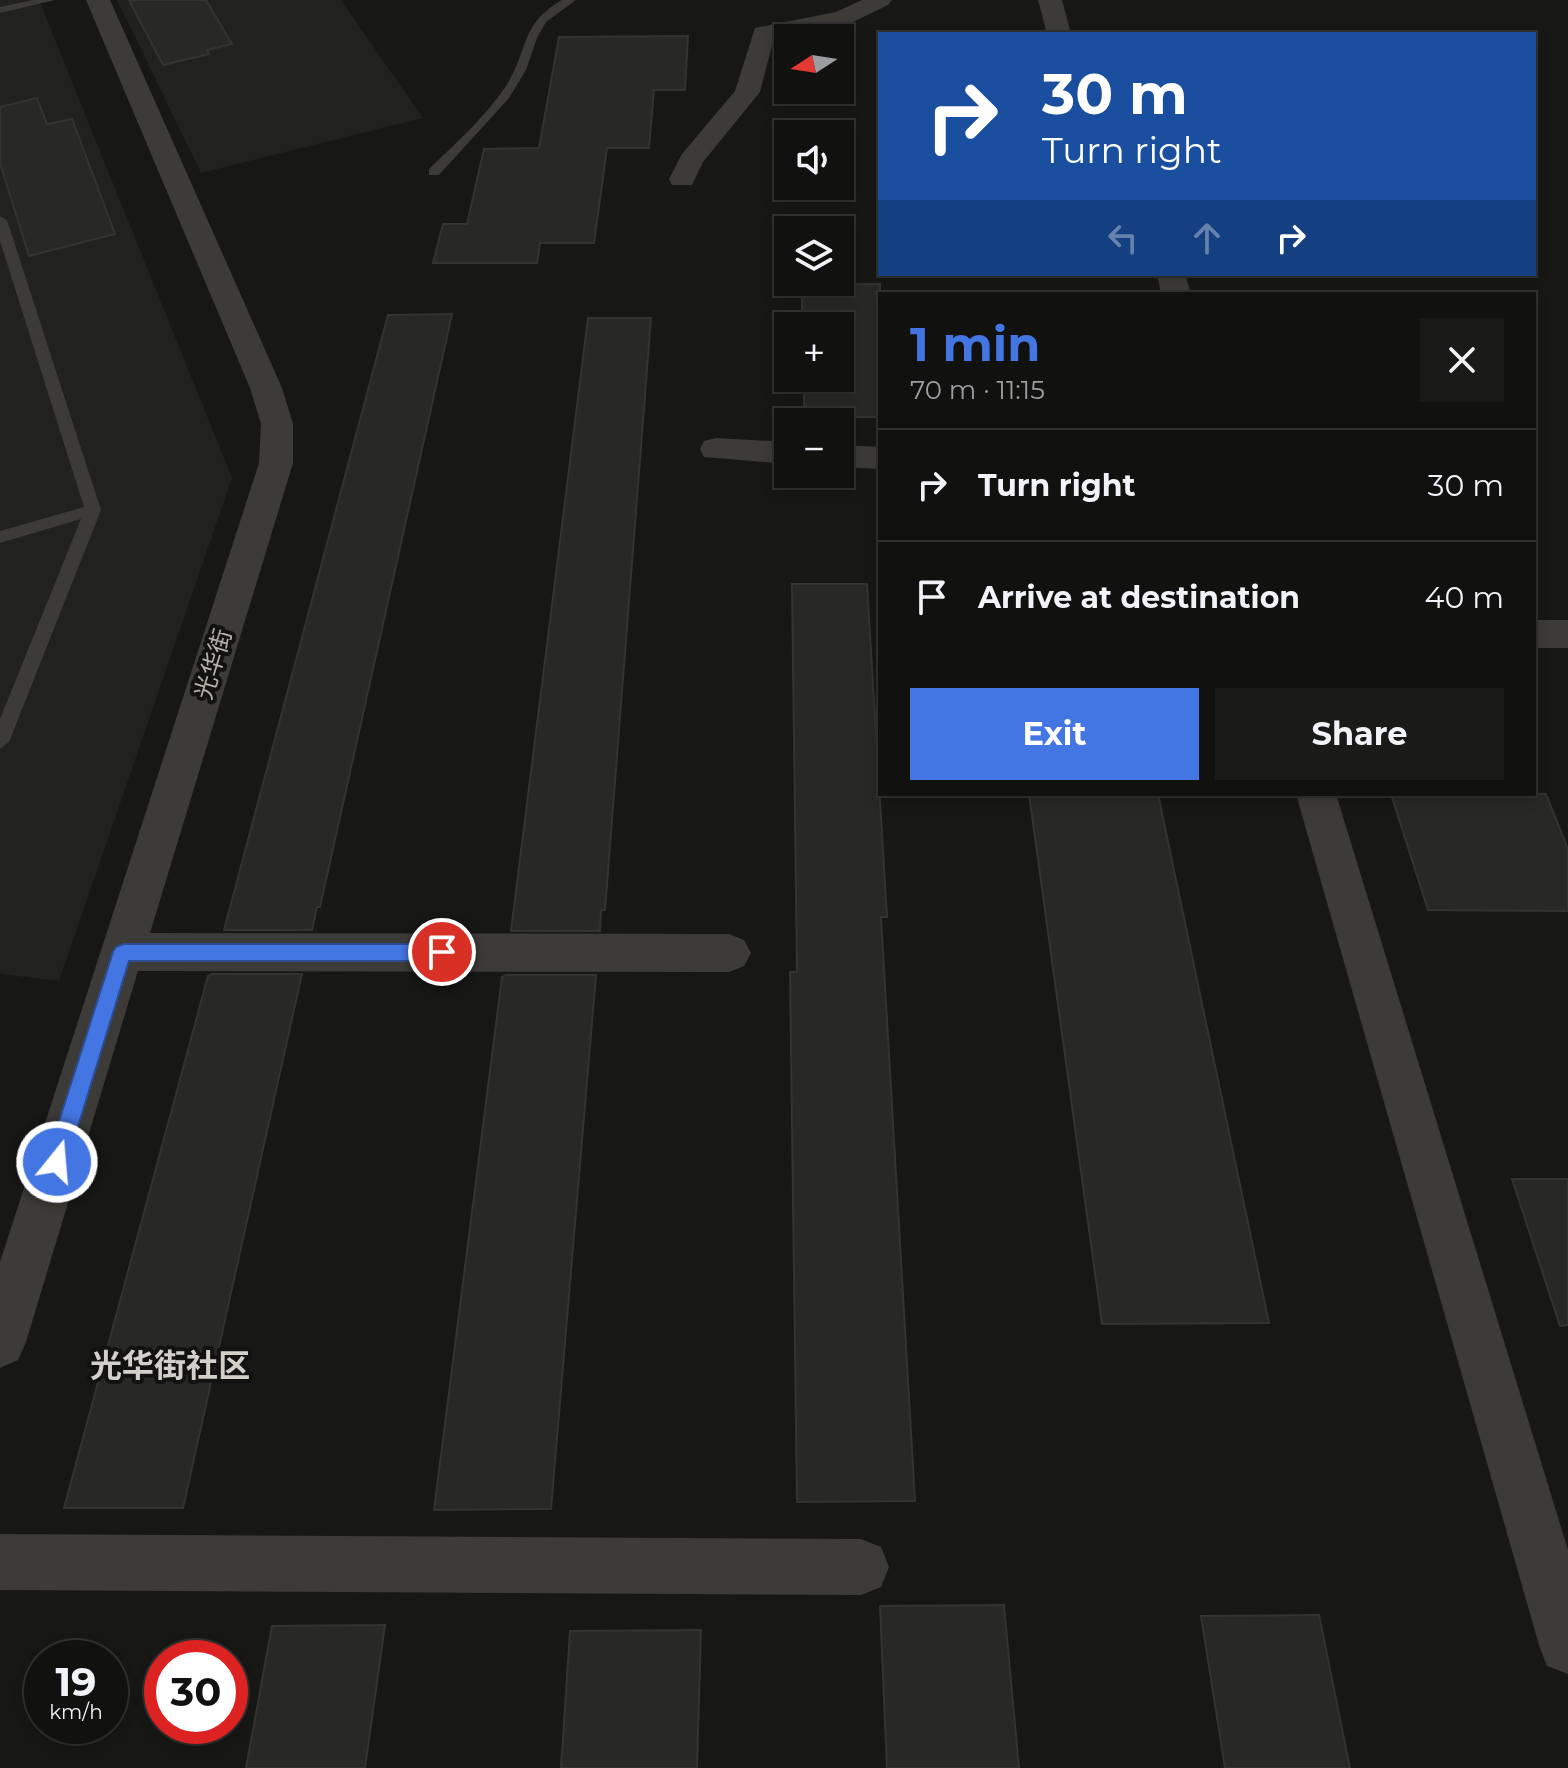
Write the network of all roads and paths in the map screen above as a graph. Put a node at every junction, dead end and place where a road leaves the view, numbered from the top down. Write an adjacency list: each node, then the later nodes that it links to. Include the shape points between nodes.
1 (49, 0): 6 (lane)
2 (98, 0): 21 (street, 光华街, via 241,325 277,424 276,463)
3 (570, 0): 8 (lane, via 534,26 514,82)
4 (880, 0): 9 (street, via 843,18 763,33 747,92 691,160)
5 (1050, 0): 7 (street)
6 (0, 10)
7 (1058, 32)
8 (434, 172)
9 (682, 179)
10 (0, 220): 15 (lane)
11 (716, 449): 12 (street)
12 (774, 452)
13 (854, 457): 14 (street)
14 (878, 458)
15 (93, 510): 16 (lane); 19 (lane)
16 (0, 537)
17 (1536, 634): 18 (street)
18 (1568, 634)
19 (0, 742)
20 (1317, 796): 26 (street)
21 (123, 952): 22 (street); 23 (street, 光华街)
22 (729, 953)
23 (0, 1342)
24 (0, 1562): 25 (street)
25 (861, 1567)
26 (1568, 1645)

